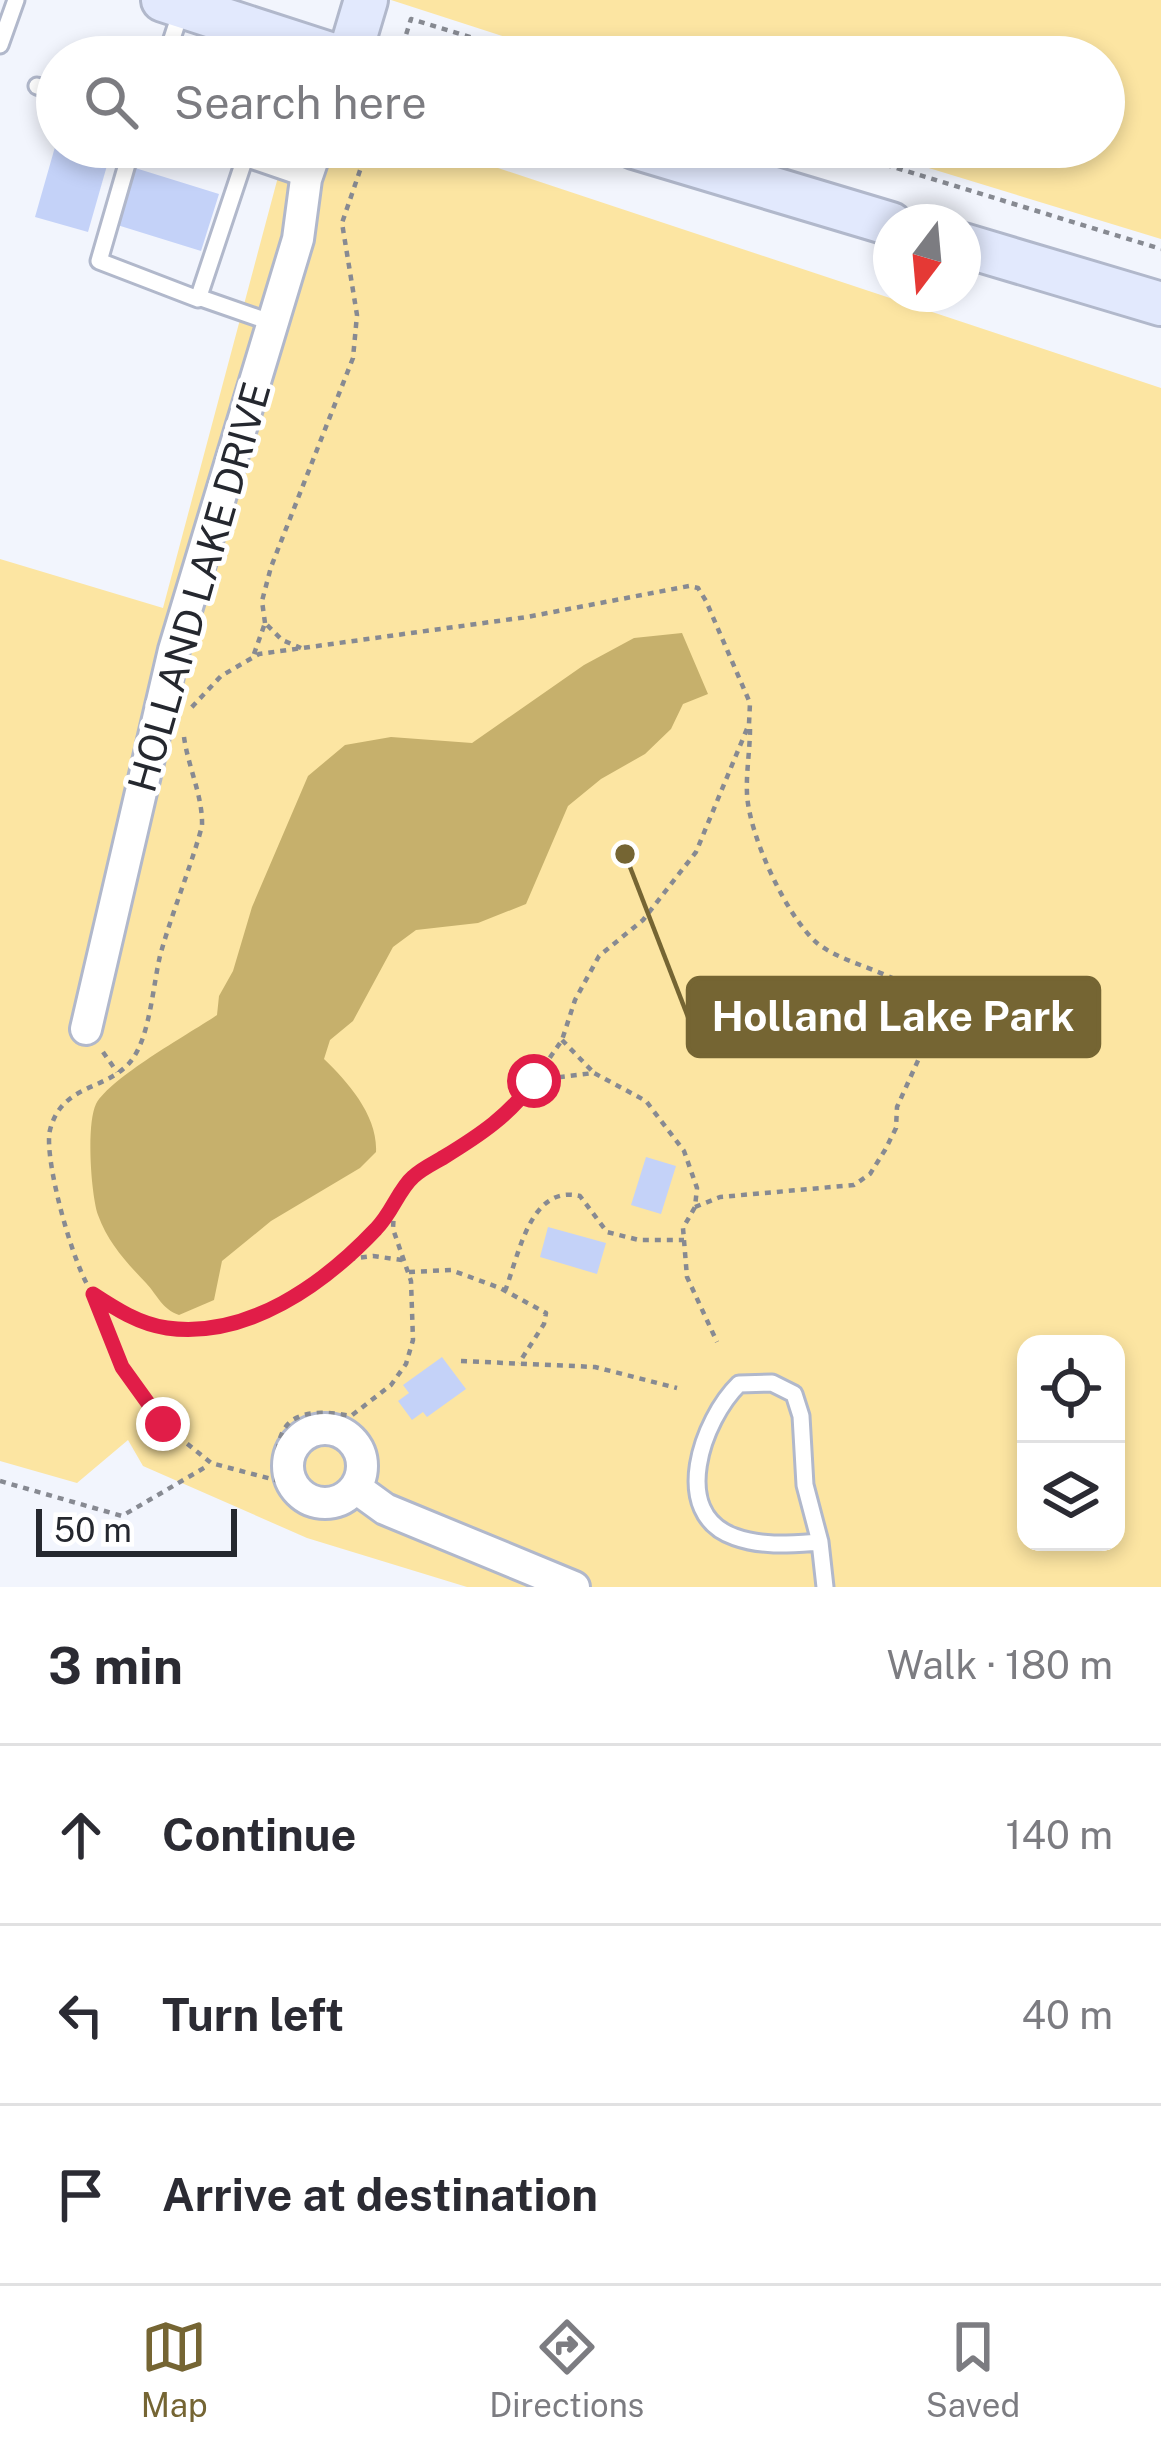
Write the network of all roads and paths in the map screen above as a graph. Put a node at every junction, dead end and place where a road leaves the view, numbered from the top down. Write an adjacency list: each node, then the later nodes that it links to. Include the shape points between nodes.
1 (16, 0): 9 (lane)
2 (366, 0): 6 (main road)
3 (172, 4): 4 (lane); 5 (main road)
4 (168, 36)
5 (273, 36)
6 (355, 36)
7 (406, 36): 8 (path, via 411,19)
8 (466, 36)
9 (0, 45)
10 (126, 168): 21 (lane, via 99,261)
11 (242, 168): 21 (lane)
12 (274, 168): 17 (lane)
13 (310, 168): 17 (street, HOLLAND LAKE DRIVE)
14 (361, 168): 24 (path, via 342,223 357,315 353,358 271,567)
15 (704, 168): 18 (main road)
16 (897, 168): 19 (path)
17 (306, 179): 23 (street, HOLLAND LAKE DRIVE)
18 (873, 219)
19 (1161, 249)
20 (981, 250): 22 (main road)
21 (201, 298): 23 (lane)
22 (1161, 304)
23 (273, 323): 28 (street, HOLLAND LAKE DRIVE, via 174,650)
24 (266, 623): 25 (path); 26 (path)
25 (301, 648): 26 (path); 27 (path, via 689,586 706,601 750,704)
26 (250, 659): 39 (path, via 190,710 184,734 202,826 132,1060 78,1092 51,1125 58,1208)
27 (749, 724): 29 (path, via 696,852 643,920 599,956); 32 (path, via 747,796 757,840 792,911 818,944 920,995 934,1024 897,1107 896,1129 870,1174 854,1185 720,1197)
28 (86, 1029)
29 (562, 1040): 30 (path); 31 (path)
30 (594, 1073): 31 (path); 32 (path, via 646,1101 684,1151 697,1188)
31 (534, 1081): 33 (path, via 495,1126 412,1177)
32 (694, 1207): 34 (path)
33 (394, 1210): 35 (path); 36 (path)
34 (684, 1240): 38 (path, via 607,1232 580,1196 558,1194 540,1206); 40 (path, via 687,1277)
35 (344, 1260): 36 (path); 39 (path, via 294,1298 206,1329 165,1328)
36 (402, 1260): 37 (path)
37 (407, 1272): 38 (path, via 451,1270); 44 (path, via 413,1340 392,1385 350,1416 293,1418 275,1448 279,1481)
38 (505, 1291): 42 (path, via 546,1312)
39 (93, 1294): 44 (path, via 122,1367 163,1424)
40 (717, 1342)
41 (461, 1361): 42 (path)
42 (520, 1363): 43 (path, via 595,1367)
43 (677, 1388)
44 (211, 1463): 45 (path, via 122,1516)
45 (0, 1481)
46 (356, 1487): 48 (street, via 385,1509)
47 (820, 1542): 47 (lane, via 794,1394 772,1383 739,1384 700,1449 697,1493 710,1522 731,1537 770,1545); 49 (lane)
48 (574, 1587)
49 (825, 1587)

